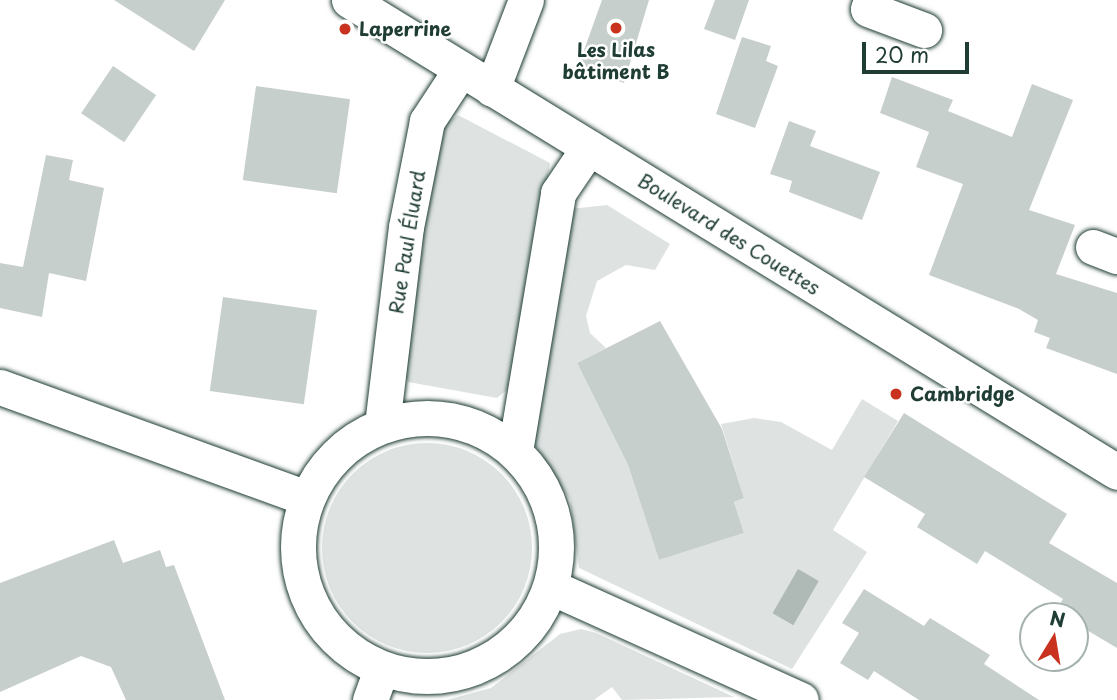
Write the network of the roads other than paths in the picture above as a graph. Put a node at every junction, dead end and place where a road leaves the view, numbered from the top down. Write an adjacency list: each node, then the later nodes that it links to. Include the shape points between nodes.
1 (349, 0): 5 (street, Boulevard des Couettes)
2 (526, 0): 6 (street)
3 (871, 0): 4 (street, via 868,9)
4 (924, 30)
5 (461, 69): 6 (street, Boulevard des Couettes); 9 (street, Rue Paul Éluard, via 427,121 406,227)
6 (492, 89): 7 (street, Boulevard des Couettes)
7 (589, 147): 10 (street, via 558,194); 11 (street, Boulevard des Couettes)
8 (0, 387): 12 (street)
9 (382, 425): 10 (street, via 452,419); 12 (street, via 342,450)
10 (515, 451): 13 (street, via 538,480 553,514 558,551)
11 (1114, 461)
12 (306, 498): 14 (street, via 297,539 301,580 312,606)
13 (551, 587): 14 (street, via 531,626 499,656 458,674); 15 (street)
14 (375, 685)
15 (801, 700)

